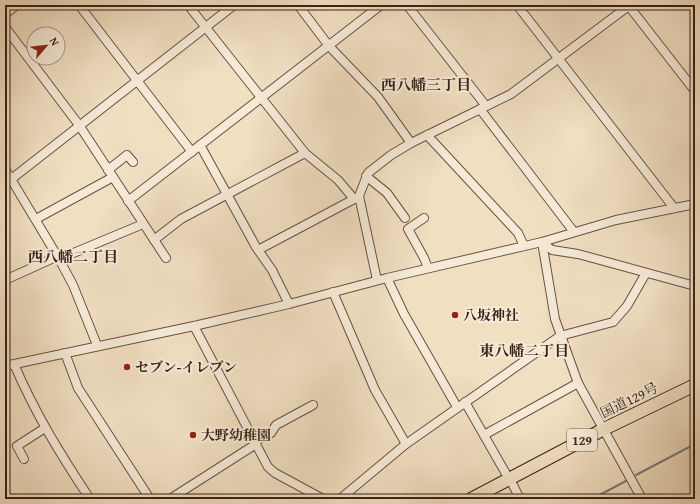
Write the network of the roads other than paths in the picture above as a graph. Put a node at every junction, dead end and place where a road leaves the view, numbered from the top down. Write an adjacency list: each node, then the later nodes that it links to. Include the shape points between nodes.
1 (17, 5): 10 (street)
2 (79, 5): 15 (street)
3 (188, 5): 11 (street)
4 (234, 5): 11 (street)
5 (298, 5): 13 (street)
6 (381, 5): 13 (street)
7 (407, 5): 18 (street)
8 (517, 5): 14 (street)
9 (629, 5): 14 (street); 16 (street)
10 (5, 14)
11 (205, 28): 15 (street); 17 (street)
12 (7, 33): 19 (street)
13 (329, 46): 17 (street); 21 (street, via 378,97)
14 (559, 60): 18 (street, via 511,94); 35 (street)
15 (136, 81): 19 (street); 23 (street)
16 (695, 91)
17 (260, 99): 22 (street); 24 (street)
18 (483, 108): 20 (street); 40 (street)
19 (79, 125): 27 (street); 30 (street)
20 (427, 135): 21 (street); 43 (street, via 518,233)
21 (411, 143): 28 (street, via 373,168)
22 (200, 145): 23 (street); 31 (street)
23 (192, 152): 33 (street)
24 (305, 154): 31 (street); 32 (street)
25 (133, 162): 27 (street, via 127,155)
26 (5, 169): 30 (street)
27 (108, 170): 29 (street)
28 (366, 176): 32 (street); 36 (street, via 387,193)
29 (113, 177): 33 (street); 38 (street)
30 (8, 181): 38 (street)
31 (226, 195): 41 (street, via 181,219); 44 (street)
32 (356, 198): 44 (street); 51 (street)
33 (128, 201): 39 (street)
34 (695, 204): 35 (street)
35 (674, 208): 40 (street)
36 (405, 218)
37 (424, 218): 47 (street, via 408,229)
38 (36, 219): 45 (street)
39 (143, 224): 41 (street); 45 (street)
40 (574, 232): 42 (street)
41 (154, 240): 46 (street)
42 (542, 242): 43 (street); 48 (street, via 552,250 578,254); 56 (street, via 550,298)
43 (524, 246): 47 (street)
44 (258, 250): 54 (street, via 272,270)
45 (59, 257): 50 (street); 57 (street, via 73,285)
46 (166, 258)
47 (428, 268): 49 (street)
48 (646, 273): 52 (street); 56 (street, via 627,306 613,322)
49 (387, 278): 51 (street); 66 (street, via 404,314)
50 (5, 280)
51 (377, 280): 53 (street)
52 (695, 286)
53 (333, 292): 54 (street); 71 (street, via 375,390)
54 (289, 304): 55 (street)
55 (194, 326): 57 (street); 70 (street)
56 (560, 336): 61 (street); 64 (street)
57 (96, 345): 58 (street)
58 (65, 353): 59 (street); 75 (street, via 78,388)
59 (14, 364): 60 (street); 67 (street, via 30,402)
60 (5, 366)
61 (578, 383): 68 (street); 69 (street)
62 (695, 385): 68 (highway, 国道129号 / 129)
63 (695, 393): 68 (highway, 国道129号 / 129)
64 (465, 402): 66 (street); 69 (street)
65 (313, 404): 70 (street, via 276,425 271,432)
66 (457, 407): 71 (street)
67 (45, 428): 72 (street, via 17,446); 74 (street)
68 (606, 432): 73 (highway, 国道129号 / 129); 82 (street)
69 (484, 435): 73 (street)
70 (255, 443): 76 (street); 77 (street, via 268,467 275,473)
71 (406, 444): 78 (street)
72 (24, 459)
73 (511, 482): 79 (highway, 国道129号 / 129); 80 (highway, 国道129号 / 129); 81 (street)
74 (90, 499)
75 (150, 499)
76 (170, 499)
77 (323, 499)
78 (342, 499)
79 (471, 499)
80 (487, 499)
81 (520, 499)
82 (642, 499)

